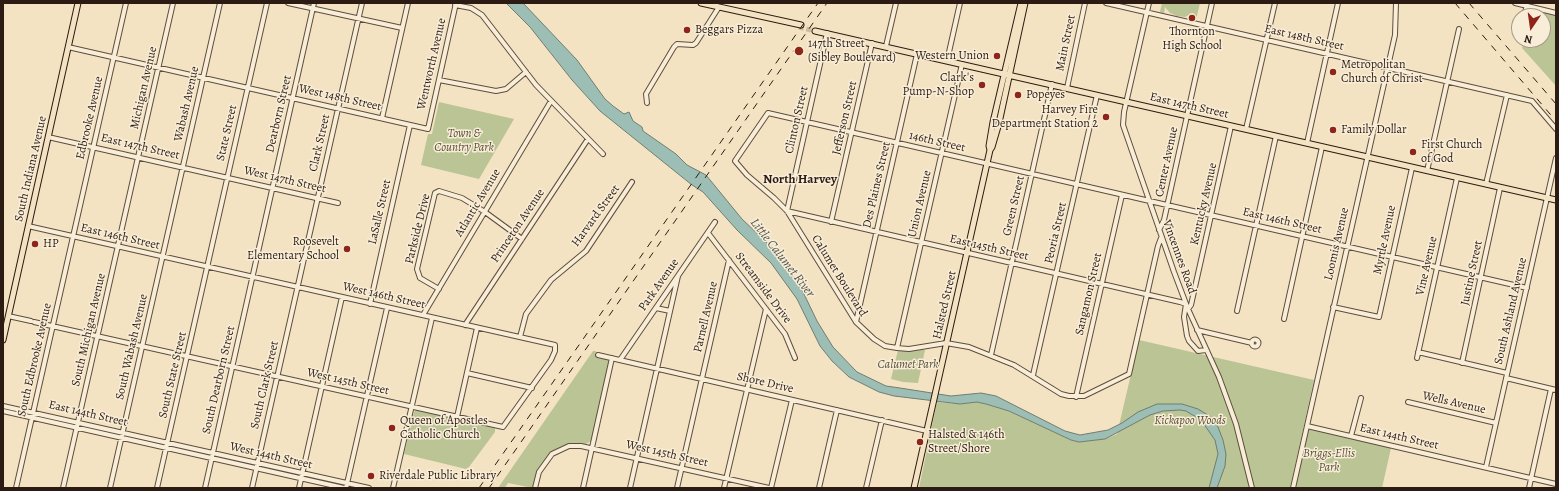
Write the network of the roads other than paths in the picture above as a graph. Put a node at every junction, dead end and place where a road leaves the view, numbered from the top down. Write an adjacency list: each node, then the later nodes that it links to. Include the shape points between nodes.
1 (78, 3): 39 (main road, South Indiana Avenue)
2 (126, 3): 42 (street, Edbrooke Avenue)
3 (173, 3): 45 (street, Michigan Avenue)
4 (220, 3): 49 (street, Wabash Avenue)
5 (267, 3): 53 (street, State Street)
6 (288, 3): 26 (street)
7 (314, 3): 26 (street, Dearborn Street)
8 (362, 3): 29 (street, Clark Street)
9 (408, 3): 32 (street)
10 (701, 3): 25 (main road)
11 (896, 3): 38 (street)
12 (960, 3): 43 (street)
13 (1021, 3): 48 (main road, Halsted Street)
14 (1025, 3): 48 (main road, Halsted Street)
15 (1085, 3): 54 (street, Main Street)
16 (1106, 3): 27 (street, East 148th Street)
17 (1149, 3): 27 (street, Vincennes Road)
18 (1212, 3): 31 (street, Center Avenue)
19 (1275, 3): 36 (street)
20 (1338, 3): 41 (street)
21 (1396, 3): 46 (street, Loomis Avenue, via 1395,35)
22 (1516, 3): 24 (street)
23 (455, 4): 47 (street, via 478,11); 50 (street, Wentworth Avenue)
24 (1527, 4): 28 (street)
25 (719, 7): 30 (main road); 60 (street, via 696,43 677,44 674,47 646,94)
26 (313, 9): 29 (street); 57 (street, Dearborn Street)
27 (1147, 12): 31 (street, East 148th Street); 59 (street, Vincennes Road)
28 (1556, 13)
29 (358, 19): 32 (street); 61 (street, Clark Street)
30 (800, 26)
31 (1207, 26): 36 (street, East 148th Street); 62 (street, Center Avenue)
32 (402, 28): 63 (street)
33 (1459, 29): 51 (street)
34 (816, 30): 35 (main road, East 147th Street)
35 (827, 33): 37 (main road, East 147th Street); 64 (street, Clinton Street)
36 (1267, 40): 41 (street, East 148th Street); 69 (street)
37 (872, 43): 38 (main road, East 147th Street); 70 (street, Jefferson Street)
38 (886, 46): 40 (main road, East 147th Street)
39 (68, 48): 42 (street); 72 (main road, South Indiana Avenue)
40 (917, 54): 43 (main road, East 147th Street); 74 (street, Des Plaines Street)
41 (1326, 54): 46 (street, East 148th Street); 75 (street)
42 (114, 58): 45 (street); 76 (street, Edbrooke Avenue)
43 (947, 61): 44 (main road, East 147th Street)
44 (962, 64): 48 (main road, East 147th Street); 79 (street, Union Avenue)
45 (158, 68): 49 (street); 80 (street, Michigan Avenue)
46 (1387, 68): 51 (street, East 148th Street); 81 (street, Loomis Avenue)
47 (526, 72): 50 (street, via 506,89 496,91); 58 (street)
48 (1007, 74): 52 (main road, East 147th Street); 84 (main road, Halsted Street)
49 (204, 78): 53 (street); 85 (street, Wabash Avenue)
50 (439, 80): 67 (street, Wentworth Avenue)
51 (1447, 82): 56 (street, East 148th Street); 87 (street)
52 (1052, 84): 54 (main road, East 147th Street); 88 (street, Green Street)
53 (248, 88): 57 (street, West 148th Street); 89 (street, State Street)
54 (1067, 88): 55 (main road, East 147th Street)
55 (1097, 95): 59 (main road, East 147th Street); 93 (street, Peoria Street)
56 (1507, 95): 68 (street, East 148th Street, via 1532,101); 92 (street)
57 (293, 98): 61 (street, West 148th Street); 94 (street, Dearborn Street)
58 (551, 101): 73 (street); 104 (street, Atlantic Avenue)
59 (1126, 101): 62 (main road, East 147th Street); 100 (street, Vincennes Road, via 1123,125)
60 (647, 103)
61 (338, 108): 63 (street, West 148th Street); 97 (street, Clark Street)
62 (1187, 116): 66 (main road, East 147th Street); 102 (street, Center Avenue)
63 (382, 118): 65 (street, West 148th Street)
64 (807, 122): 70 (street, 146th Street); 83 (street, 146th Street, via 768,113); 103 (street, Clinton Street)
65 (410, 125): 67 (street, West 148th Street); 137 (street, LaSalle Street)
66 (1232, 126): 69 (main road, East 147th Street); 105 (street, Kentucky Avenue)
67 (428, 129)
68 (1556, 129)
69 (1246, 130): 71 (main road, East 147th Street)
70 (852, 132): 74 (street, 146th Street); 107 (street, Jefferson Street)
71 (1276, 136): 75 (main road, East 147th Street); 109 (street)
72 (48, 137): 76 (street, East 147th Street); 108 (main road, South Indiana Avenue)
73 (588, 139): 78 (street); 116 (street, Princeton Avenue)
74 (897, 143): 79 (street, 146th Street); 111 (street, Des Plaines Street)
75 (1307, 143): 77 (main road, East 147th Street)
76 (94, 147): 80 (street, East 147th Street); 113 (street, Edbrooke Avenue)
77 (1322, 147): 81 (main road, East 147th Street); 114 (street)
78 (603, 154)
79 (942, 154): 84 (street, 146th Street); 117 (street, Union Avenue)
80 (138, 157): 85 (street, East 147th Street); 118 (street, Michigan Avenue)
81 (1366, 157): 86 (main road, East 147th Street); 119 (street, Loomis Avenue)
82 (1556, 158): 98 (street, South Ashland Avenue)
83 (734, 160): 103 (street, Calumet Boulevard)
84 (987, 164): 88 (street, 146th Street); 120 (main road, Halsted Street)
85 (183, 167): 89 (street, East 147th Street); 121 (street, Wabash Avenue)
86 (1412, 168): 87 (main road, East 147th Street); 122 (street, Myrtle Avenue)
87 (1427, 171): 90 (main road, East 147th Street)
88 (1032, 174): 93 (street, East 146th Street); 124 (street, Green Street)
89 (228, 177): 94 (street, West 147th Street); 125 (street, State Street)
90 (1457, 178): 92 (main road, East 147th Street); 126 (street, Vine Avenue)
91 (632, 182): 156 (street, Harvard Street, via 586,251 551,280 526,314)
92 (1486, 184): 95 (main road, East 147th Street)
93 (1077, 185): 96 (street, East 146th Street); 127 (street, Peoria Street)
94 (273, 188): 97 (street, West 147th Street); 129 (street, Dearborn Street)
95 (1500, 188): 98 (main road, East 147th Street); 130 (street, Justine Street)
96 (1122, 195): 100 (street, East 146th Street); 131 (street, Sangamon Street)
97 (318, 198): 101 (street, West 147th Street); 132 (street, Clark Street)
98 (1547, 198): 99 (main road); 133 (street, South Ashland Avenue)
99 (1556, 200)
100 (1149, 201): 102 (street, East 146th Street); 110 (street, Vincennes Road)
101 (338, 203)
102 (1167, 205): 105 (street, East 146th Street); 110 (street, Center Avenue, via 1164,220)
103 (787, 211): 107 (street, East 145th Street); 150 (street, Calumet Boulevard)
104 (485, 212): 116 (street); 134 (street, Atlantic Avenue); 134 (street, Parkside Drive, via 452,194 439,191 435,193 417,269 420,278)
105 (1212, 216): 109 (street, East 146th Street); 143 (street, Kentucky Avenue)
106 (716, 222): 112 (street, Park Avenue)
107 (831, 222): 111 (street, East 145th Street)
108 (28, 226): 113 (street, East 146th Street); 146 (main road, South Indiana Avenue)
109 (1256, 226): 114 (street, East 146th Street); 145 (street)
110 (1158, 230): 115 (street, Vincennes Road)
111 (876, 232): 117 (street, East 145th Street); 150 (street, Des Plaines Street)
112 (708, 233): 123 (street, Streamside Drive); 128 (street, Park Avenue)
113 (74, 236): 118 (street, East 146th Street); 152 (street, South Edbrooke Avenue)
114 (1302, 236): 119 (street, East 146th Street); 149 (street)
115 (1162, 238): 135 (street); 138 (street, Vincennes Road)
116 (522, 239): 151 (street, Princeton Avenue)
117 (921, 242): 120 (street, East 145th Street); 161 (street, Union Avenue)
118 (119, 247): 121 (street, East 146th Street); 155 (street, South Michigan Avenue)
119 (1347, 247): 122 (street, East 146th Street); 139 (street, Loomis Avenue)
120 (967, 253): 124 (street, East 145th Street); 159 (main road, Halsted Street)
121 (163, 257): 125 (street, East 146th Street); 160 (street, South Wabash Avenue)
122 (1392, 257): 126 (street, East 146th Street); 139 (street, Myrtle Avenue, via 1379,317)
123 (729, 260): 142 (street, Streamside Drive); 179 (street, Parnell Avenue)
124 (1011, 263): 127 (street, East 145th Street); 165 (street, Green Street)
125 (208, 267): 129 (street, West 146th Street); 166 (street, South State Street)
126 (1437, 268): 130 (street, East 146th Street); 163 (street, Vine Avenue)
127 (1056, 274): 131 (street, East 145th Street); 176 (street, Peoria Street)
128 (678, 276): 141 (street, Park Avenue); 144 (street)
129 (253, 277): 132 (street, West 146th Street); 172 (street, South Dearborn Street)
130 (1481, 278): 133 (street, East 146th Street); 171 (street, Justine Street)
131 (1102, 284): 135 (street, East 145th Street); 185 (street, Sangamon Street)
132 (298, 287): 136 (street, West 146th Street); 177 (street, South Clark Street)
133 (1527, 288): 175 (street, South Ashland Avenue)
134 (439, 289): 147 (street, Atlantic Avenue)
135 (1147, 294): 138 (street, East 145th Street); 185 (street, via 1129,374 1092,393)
136 (342, 297): 137 (street, West 146th Street); 180 (street)
137 (370, 304): 140 (street, West 146th Street)
138 (1186, 304): 143 (street, Vincennes Road); 162 (street, Vincennes Road, via 1186,336 1198,351)
139 (1333, 307): 199 (street, Loomis Avenue)
140 (387, 308): 147 (street, West 146th Street); 184 (street)
141 (656, 308): 144 (street); 170 (street, Park Avenue)
142 (766, 309): 168 (street, Streamside Drive, via 785,334); 182 (street)
143 (1188, 309): 154 (street, Vincennes Road)
144 (670, 311): 173 (street)
145 (1237, 311)
146 (8, 316): 152 (street); 157 (main road, South Indiana Avenue)
147 (423, 316): 148 (street, West 146th Street)
148 (432, 318): 151 (street, West 146th Street); 190 (street)
149 (1284, 319)
150 (856, 322): 161 (street, Calumet Boulevard, via 885,346)
151 (465, 325): 153 (street, West 146th Street)
152 (53, 326): 155 (street); 193 (street, South Edbrooke Avenue)
153 (477, 328): 156 (street, West 146th Street); 174 (street)
154 (1197, 330): 158 (street); 162 (street, Vincennes Road)
155 (98, 336): 160 (street); 197 (street, South Michigan Avenue)
156 (520, 337): 181 (street, West 146th Street, via 555,345 551,360)
157 (3, 340)
158 (1252, 342)
159 (946, 343): 161 (street, Calumet Boulevard, via 908,349); 165 (street, Calumet Boulevard); 201 (main road, Halsted Street)
160 (143, 346): 166 (street); 202 (street, South Wabash Avenue)
161 (897, 348)
162 (1206, 350): 239 (street, Vincennes Road, via 1236,424)
163 (1418, 352): 169 (street, Vine Avenue); 171 (street)
164 (598, 355): 167 (street, Shore Drive)
165 (991, 355): 176 (street, Calumet Boulevard)
166 (188, 356): 172 (street, West 145th Street); 205 (street, South State Street)
167 (612, 358): 170 (street, Shore Drive); 206 (street)
168 (795, 358)
169 (1417, 358)
170 (620, 360): 173 (street, Shore Drive)
171 (1462, 362): 175 (street)
172 (233, 366): 177 (street, West 145th Street); 208 (street, South Dearborn Street)
173 (657, 369): 179 (street, Shore Drive); 209 (street)
174 (467, 373): 181 (street); 194 (street)
175 (1508, 373): 178 (street, South Ashland Avenue)
176 (1033, 375): 185 (street, Calumet Boulevard, via 1061,394)
177 (278, 376): 180 (street, West 145th Street); 211 (street, South Clark Street)
178 (1506, 378): 183 (street); 198 (street, South Ashland Avenue)
179 (702, 379): 182 (street, Shore Drive); 213 (street, Parnell Avenue)
180 (322, 386): 184 (street, West 145th Street); 215 (street)
181 (532, 388): 194 (street, West 145th Street, via 503,427)
182 (747, 389): 187 (street, Shore Drive); 216 (street)
183 (1554, 389): 217 (street)
184 (367, 397): 190 (street, West 145th Street); 220 (street)
185 (1076, 397)
186 (1360, 398): 203 (street)
187 (792, 400): 191 (street, Shore Drive); 235 (street)
188 (1408, 402): 198 (street, Wells Avenue)
189 (3, 406): 193 (street, East 144th Street)
190 (412, 407): 194 (street, West 145th Street); 229 (street)
191 (837, 410): 196 (street, Shore Drive); 236 (street)
192 (3, 411): 195 (street, East 144th Street)
193 (34, 412): 195 (street, South Edbrooke Avenue); 197 (street, East 144th Street)
194 (457, 417)
195 (32, 418): 200 (street, East 144th Street); 221 (street, South Edbrooke Avenue)
196 (882, 420): 201 (street, Shore Drive); 237 (street)
197 (79, 422): 200 (street, South Michigan Avenue); 202 (street, East 144th Street)
198 (1496, 423): 212 (street, South Ashland Avenue)
199 (1307, 426): 203 (street, East 144th Street); 240 (street, Loomis Avenue)
200 (77, 428): 204 (street, East 144th Street); 222 (street, South Michigan Avenue)
201 (927, 431): 238 (main road, Halsted Street)
202 (123, 432): 204 (street, South Wabash Avenue); 205 (street, East 144th Street)
203 (1351, 436): 212 (street, East 144th Street)
204 (122, 438): 207 (street, East 144th Street); 223 (street, South Wabash Avenue)
205 (168, 442): 207 (street, South State Street); 208 (street, West 144th Street)
206 (592, 447): 209 (street, West 145th Street); 230 (street, West 145th Street, via 569,446 552,454 539,472); 231 (street)
207 (166, 448): 210 (street, West 144th Street); 224 (street, South State Street)
208 (213, 453): 210 (street, South Dearborn Street); 211 (street, West 144th Street)
209 (637, 457): 213 (street, West 145th Street); 232 (street)
210 (211, 458): 214 (street, West 144th Street); 225 (street, South Dearborn Street)
211 (258, 463): 214 (street, South Clark Street); 215 (street, West 144th Street)
212 (1486, 467): 217 (street)
213 (682, 468): 216 (street, West 145th Street); 233 (street, Parnell Avenue)
214 (256, 469): 218 (street, West 144th Street); 226 (street, South Clark Street)
215 (302, 473): 218 (street); 220 (street, West 144th Street)
216 (726, 478): 234 (street); 235 (street, West 145th Street)
217 (1531, 478): 219 (street); 241 (street)
218 (301, 479): 220 (street, West 144th Street); 227 (street)
219 (1556, 484)
220 (346, 486): 228 (street, West 144th Street)
221 (16, 488)
222 (64, 488)
223 (110, 488)
224 (158, 488)
225 (205, 488)
226 (252, 488)
227 (299, 488)
228 (369, 488)
229 (393, 488)
230 (535, 488)
231 (583, 488)
232 (630, 488)
233 (677, 488)
234 (724, 488)
235 (770, 488)
236 (819, 488)
237 (866, 488)
238 (914, 488)
239 (1252, 488)
240 (1293, 488)
241 (1529, 488)

